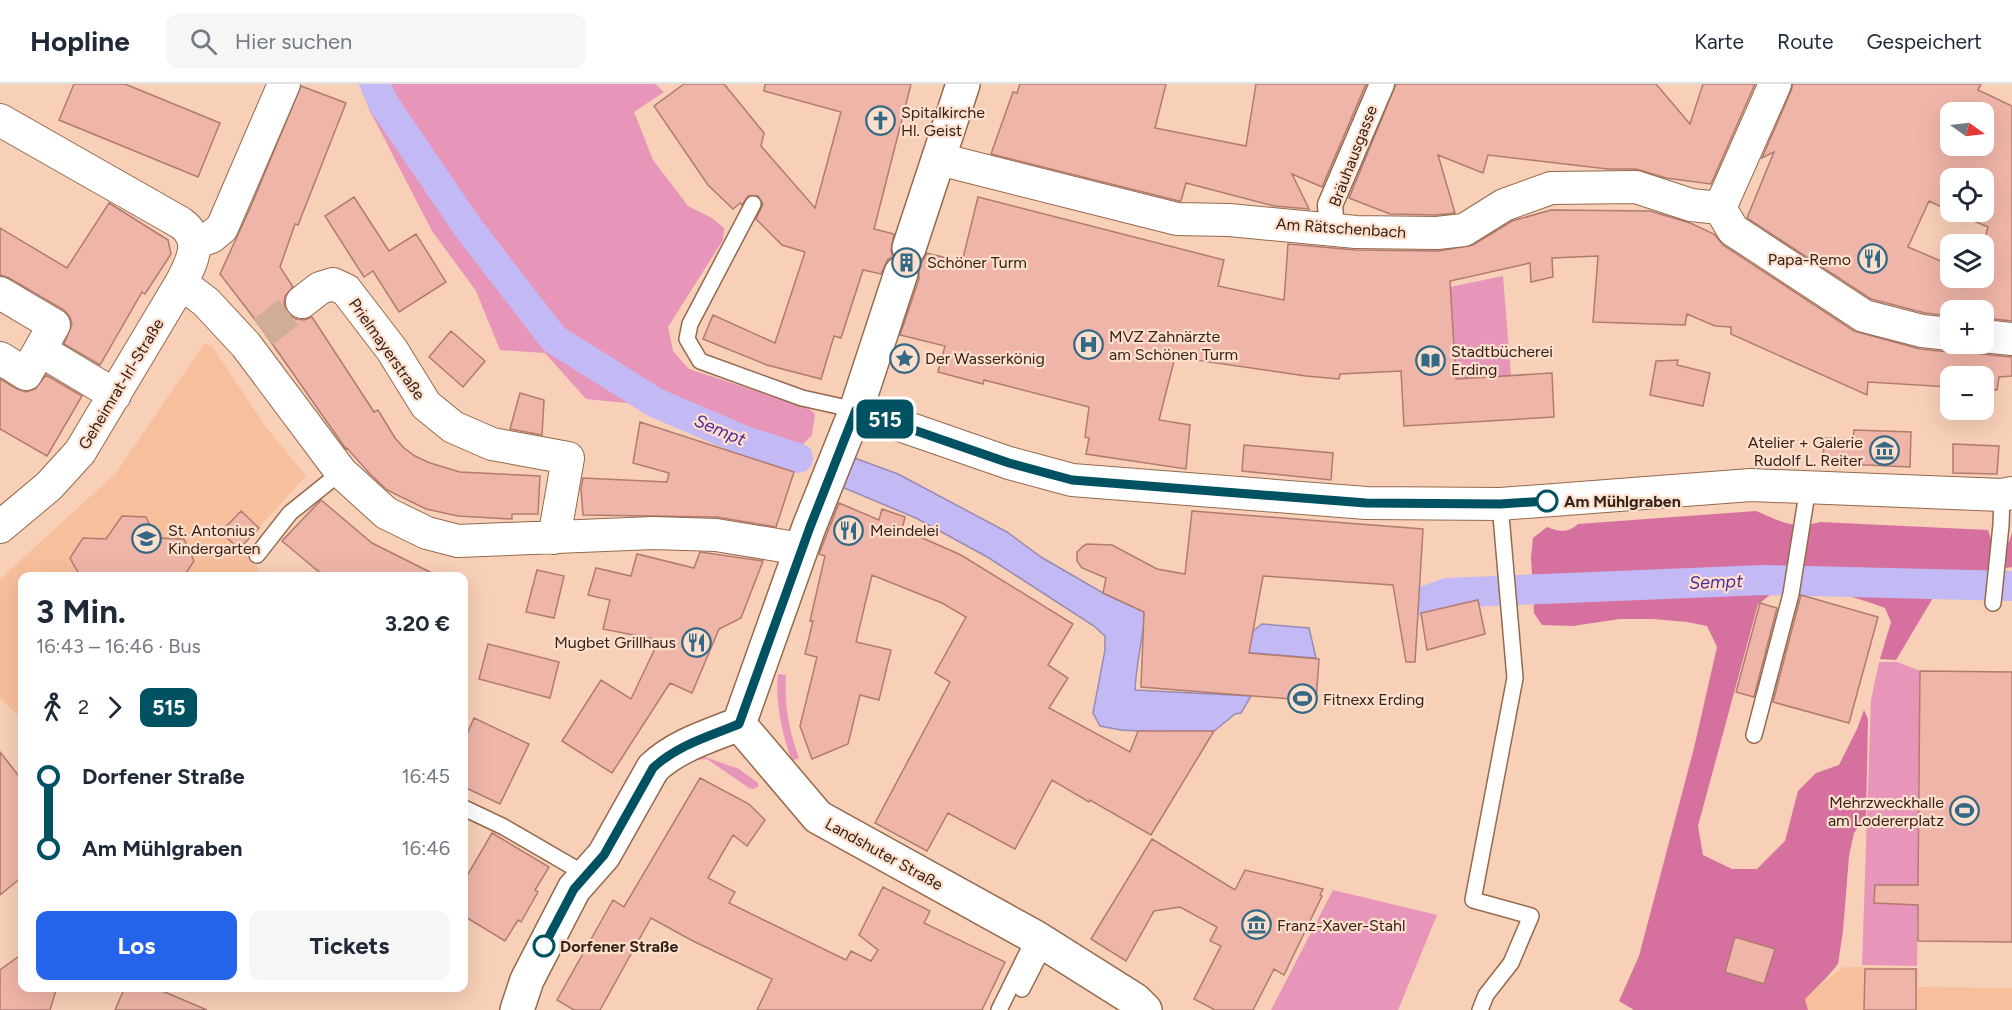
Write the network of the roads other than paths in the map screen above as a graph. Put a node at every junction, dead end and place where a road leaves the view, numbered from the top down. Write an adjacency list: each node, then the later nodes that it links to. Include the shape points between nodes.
1 (284, 84): 10 (street, via 222,228)
2 (963, 84): 6 (street)
3 (1382, 84): 9 (street, Bräuhausgasse, via 1330,205)
4 (1774, 84): 8 (street)
5 (0, 120): 10 (street, via 181,223)
6 (939, 159): 9 (street, Am Rätschenbach, via 1177,219); 20 (street)
7 (753, 204): 20 (lane, via 690,324 687,339 700,362 802,398)
8 (1720, 208): 9 (street, Am Rätschenbach, via 1691,205 1636,187 1551,188 1504,205 1464,230); 14 (street, via 1732,230 1864,315)
9 (1332, 230)
10 (195, 243): 11 (street, via 192,261)
11 (181, 283): 19 (street, Geheimrat-Irl-Straße); 21 (street, via 255,338)
12 (0, 293): 17 (street, via 54,325)
13 (302, 302): 26 (street, Prielmayerstraße, via 320,288 333,284 346,290 392,350 426,405 453,427 492,444 567,458)
14 (1940, 333)
15 (1994, 337): 16 (street)
16 (2012, 339)
17 (40, 350): 18 (street, via 26,374); 19 (street)
18 (0, 358)
19 (115, 395): 25 (street, Geheimrat-Irl-Straße, via 80,452 49,486)
20 (850, 424): 24 (street, via 1072,480 1366,503); 27 (street)
21 (341, 472): 26 (street, via 386,513 428,533 458,541); 28 (lane, via 290,513)
22 (1808, 487): 23 (street); 24 (street, via 1751,485); 31 (lane, via 1791,594)
23 (2007, 494): 29 (lane)
24 (1500, 504): 39 (lane, via 1515,678 1473,900 1531,916 1510,963 1486,995)
25 (0, 527)
26 (554, 538): 27 (street, via 653,533 716,535)
27 (801, 549): 30 (street)
28 (257, 555)
29 (1993, 603)
30 (739, 724): 33 (street, via 665,757 653,768 604,855); 34 (street, Landshuter Straße, via 818,817)
31 (1754, 735)
32 (468, 810): 33 (lane, via 504,826)
33 (585, 874): 36 (street, via 527,980)
34 (1040, 941): 35 (lane); 37 (lane); 38 (street, Landshuter Straße)
35 (1022, 988)
36 (517, 1010)
37 (999, 1010)
38 (1145, 1010)
39 (1480, 1010)

